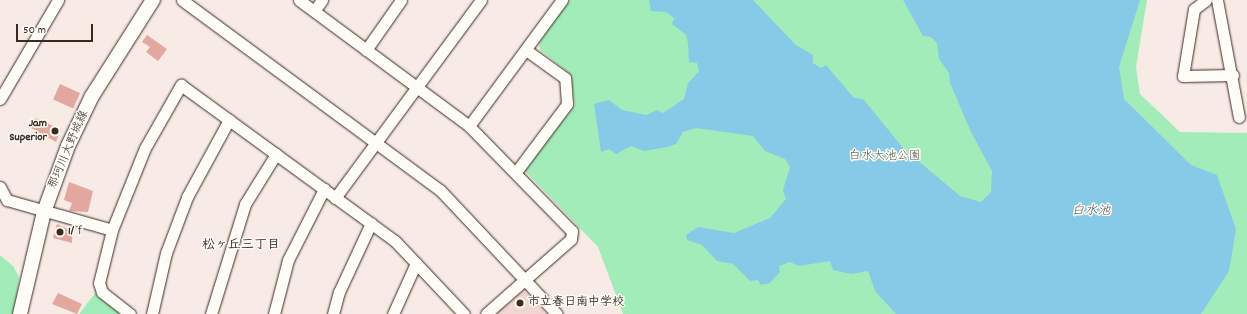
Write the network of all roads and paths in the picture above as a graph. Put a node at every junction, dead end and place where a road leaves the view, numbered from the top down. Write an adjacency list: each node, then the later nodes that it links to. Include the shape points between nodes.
1 (58, 0): 16 (street)
2 (153, 0): 26 (main road, 那珂川大野城線, via 92,96)
3 (182, 0): 20 (street)
4 (300, 0): 11 (street)
5 (322, 0): 11 (street)
6 (401, 0): 12 (street)
7 (481, 0): 15 (street)
8 (562, 0): 13 (street)
9 (1206, 0): 14 (street, via 1194,10 1183,76)
10 (1217, 0): 14 (street)
11 (314, 11): 12 (street)
12 (366, 50): 15 (street)
13 (526, 50): 19 (street); 22 (street, via 564,78 567,104)
14 (1233, 75): 17 (street)
15 (417, 88): 19 (street); 20 (street)
16 (0, 99)
17 (1240, 117)
18 (229, 120): 21 (street); 28 (street, via 181,85 145,148); 33 (street, via 187,197 166,253)
19 (469, 126): 22 (street)
20 (377, 142): 25 (street); 30 (street, via 440,190)
21 (276, 154): 24 (street); 34 (street, via 245,204)
22 (516, 172): 30 (street, via 572,231 571,239)
23 (0, 187): 26 (street, via 7,200)
24 (324, 189): 25 (street); 35 (street, via 288,260)
25 (335, 198): 27 (street)
26 (44, 212): 28 (street); 31 (main road, 那珂川大野城線)
27 (371, 223): 29 (street, via 395,241); 36 (street, via 339,292)
28 (112, 230): 32 (street, via 99,283 102,292)
29 (416, 264): 37 (street); 38 (street)
30 (526, 280): 39 (street); 40 (street)
31 (20, 314)
32 (130, 314)
33 (152, 314)
34 (211, 314)
35 (274, 314)
36 (333, 314)
37 (393, 314)
38 (464, 314)
39 (486, 314)
40 (557, 314)

